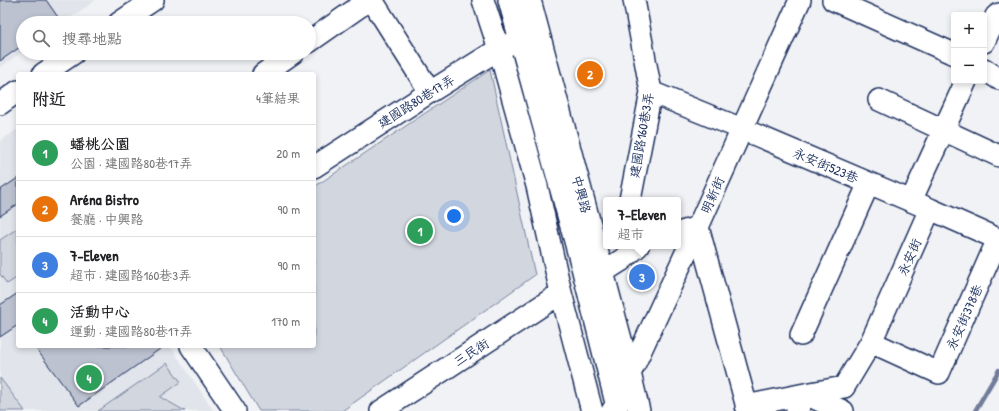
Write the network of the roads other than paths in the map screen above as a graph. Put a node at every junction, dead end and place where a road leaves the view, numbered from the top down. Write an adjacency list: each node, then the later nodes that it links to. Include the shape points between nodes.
1 (153, 0): 10 (street)
2 (370, 0): 12 (street); 24 (street)
3 (483, 0): 14 (street)
4 (509, 0): 13 (street, 中興路)
5 (530, 0): 39 (street, 中興路)
6 (634, 0): 25 (street, 建國路160巷3弄)
7 (800, 0): 28 (street, 明新街)
8 (833, 0): 15 (street)
9 (999, 14): 11 (street)
10 (129, 16)
11 (987, 36)
12 (316, 37)
13 (520, 39): 14 (street, 建國路80巷17弄); 44 (street, 中興路, via 578,255)
14 (499, 49): 24 (street, 建國路80巷17弄); 40 (street, via 537,186)
15 (951, 53)
16 (64, 60): 19 (street)
17 (283, 60): 20 (street)
18 (987, 71): 21 (street)
19 (46, 72)
20 (266, 72)
21 (999, 79)
22 (965, 84): 29 (street)
23 (16, 92): 27 (street)
24 (430, 92): 31 (street, 建國路80巷17弄)
25 (651, 92): 28 (street, 永安街523巷); 33 (street, 建國路160巷3弄)
26 (879, 100): 29 (street)
27 (0, 104)
28 (742, 129): 32 (street, 永安街523巷); 36 (street, 明新街)
29 (943, 129): 30 (street); 34 (street)
30 (999, 156)
31 (316, 166)
32 (869, 183): 34 (street, 永安街523巷); 41 (street)
33 (631, 197)
34 (910, 201): 35 (street)
35 (930, 209): 42 (street, 永安街); 42 (street, 永安街378巷, via 998,239 939,373)
36 (698, 226): 37 (street); 44 (street, 明新街); 46 (street)
37 (681, 232)
38 (635, 249): 39 (street)
39 (603, 272): 44 (street, 中興路)
40 (562, 293): 48 (street, 三民街); 49 (street)
41 (801, 335)
42 (871, 342): 45 (street, 永安街, via 844,387)
43 (192, 348): 47 (street)
44 (620, 397): 50 (street, 中興路)
45 (801, 402): 46 (street, 永安街); 51 (street)
46 (747, 408)
47 (235, 411)
48 (381, 411)
49 (592, 411)
50 (639, 411)
51 (843, 411)

